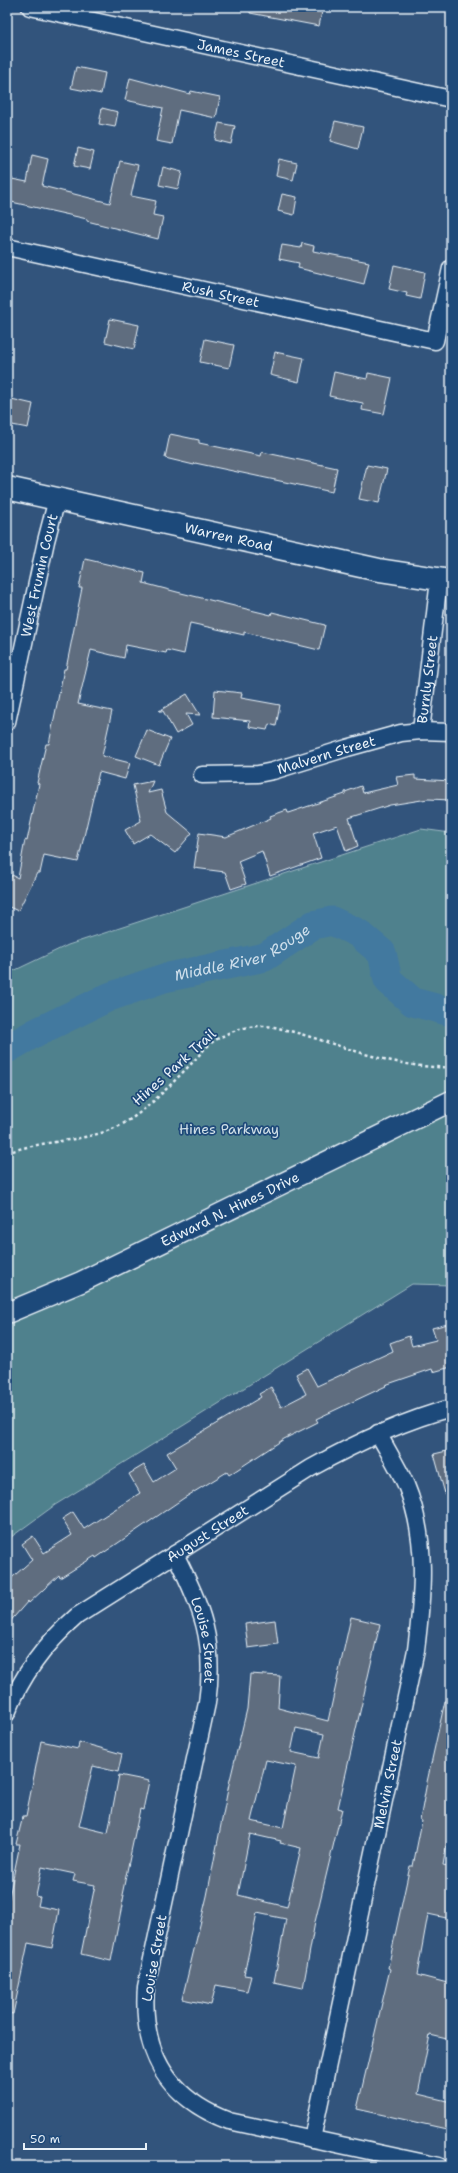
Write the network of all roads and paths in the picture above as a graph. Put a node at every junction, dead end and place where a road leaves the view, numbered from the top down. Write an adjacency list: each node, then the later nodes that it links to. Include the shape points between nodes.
1 (30, 7): 2 (street, James Street)
2 (451, 99)
3 (7, 248): 4 (street, Rush Street, via 434,341)
4 (451, 268)
5 (7, 488): 6 (main road, Warren Road)
6 (57, 499): 7 (main road, Warren Road, via 378,570); 8 (street, West Frumin Court)
7 (445, 580): 9 (street, Burnly Street)
8 (7, 722)
9 (421, 731): 10 (street, Malvern Street); 11 (street, Malvern Street, via 401,733 273,771 258,774)
10 (451, 732)
11 (202, 775)
12 (451, 1067): 14 (path, Hines Park Trail, via 422,1067 260,1025 235,1030 217,1038 172,1084 123,1124 103,1133 21,1148)
13 (451, 1101): 15 (street, Edward N. Hines Drive, via 82,1282)
14 (7, 1153)
15 (7, 1313)
16 (451, 1408): 17 (street, August Street)
17 (378, 1433): 18 (street, August Street, via 311,1468); 20 (street, Melvin Street, via 405,1484 417,1521 423,1580 422,1607 416,1650)
18 (175, 1554): 19 (street, August Street, via 62,1628 29,1668 13,1696); 20 (street, Louise Street, via 196,1595 203,1617 209,1645 210,1680 146,1987 144,2010 147,2033 154,2055 166,2076 181,2093 199,2107 229,2121)
19 (7, 1713)
20 (312, 2139): 21 (street, Louise Street)
21 (439, 2166)

